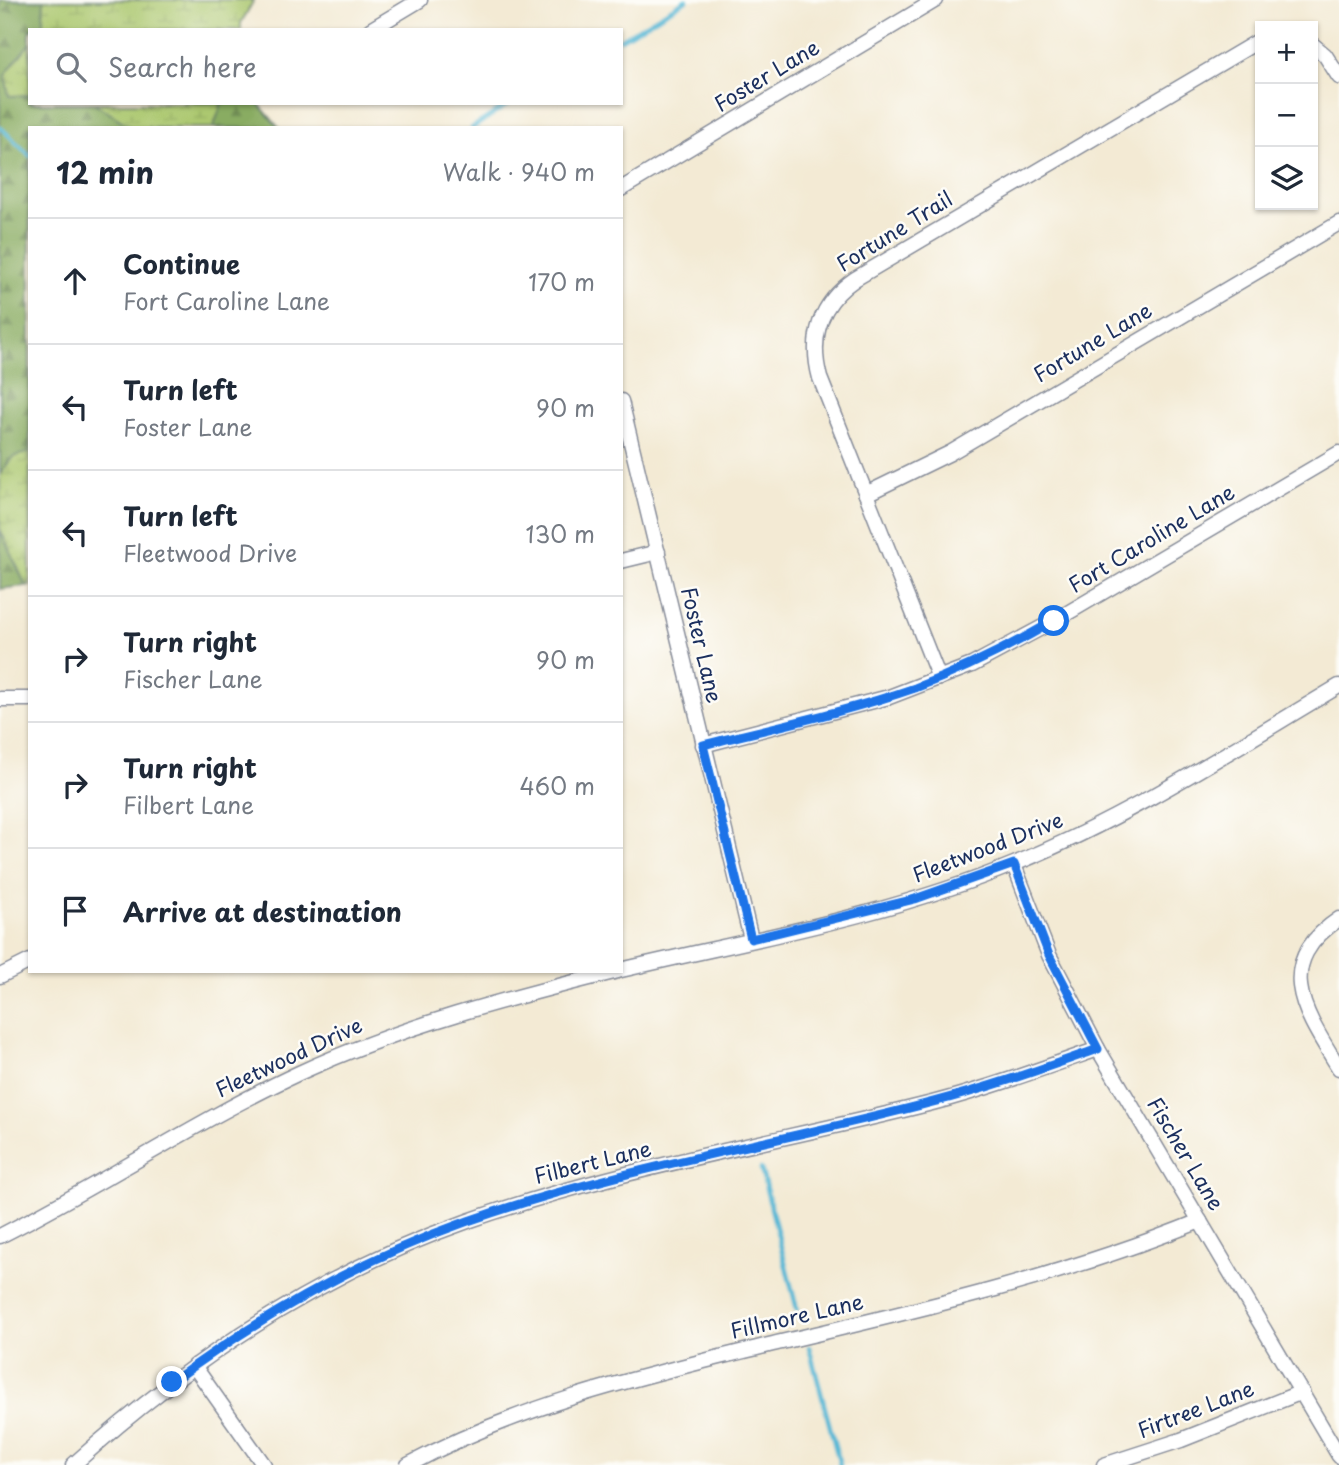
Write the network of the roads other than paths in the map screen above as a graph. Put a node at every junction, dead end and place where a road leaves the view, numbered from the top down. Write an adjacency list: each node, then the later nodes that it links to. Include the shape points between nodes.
1 (420, 0): 3 (street)
2 (936, 0): 7 (street, Foster Lane)
3 (373, 28)
4 (1255, 43): 11 (street, Fortune Trail, via 892,256 839,292 818,325 815,358)
5 (1318, 49): 6 (street)
6 (1339, 77)
7 (623, 188)
8 (1339, 223): 11 (street, Fortune Lane, via 950,453)
9 (623, 409): 12 (street, Foster Lane)
10 (1339, 453): 14 (street, Fort Caroline Lane, via 1045,626)
11 (866, 494): 14 (street, Fortune Trail)
12 (658, 552): 13 (street); 18 (street, Foster Lane)
13 (623, 561)
14 (939, 678): 18 (street, Fort Caroline Lane, via 854,707)
15 (1339, 686): 19 (street, Fleetwood Drive, via 1122,814)
16 (0, 699): 17 (street)
17 (28, 699)
18 (703, 745): 21 (street, Foster Lane)
19 (1014, 864): 21 (street, Fleetwood Drive, via 915,899); 26 (street, Fischer Lane, via 1049,955)
20 (1339, 919): 27 (street, via 1306,951 1300,982 1307,1014)
21 (751, 939): 23 (street, Fleetwood Drive)
22 (28, 962): 25 (street)
23 (623, 970)
24 (612, 973): 29 (street, Fleetwood Drive, via 459,1012 332,1058 222,1112)
25 (0, 976)
26 (1098, 1049): 28 (street, Fischer Lane); 30 (street, Filbert Lane, via 954,1097 557,1193 467,1221 353,1270 270,1315)
27 (1339, 1068)
28 (1200, 1220): 31 (street, Fischer Lane); 35 (street, Fillmore Lane, via 1012,1286 586,1391 516,1415)
29 (0, 1236)
30 (194, 1366): 33 (street, Filbert Lane); 34 (street)
31 (1302, 1392): 32 (street, Fischer Lane); 36 (street, Firtree Lane)
32 (1339, 1456)
33 (73, 1465)
34 (264, 1465)
35 (408, 1465)
36 (1104, 1465)

